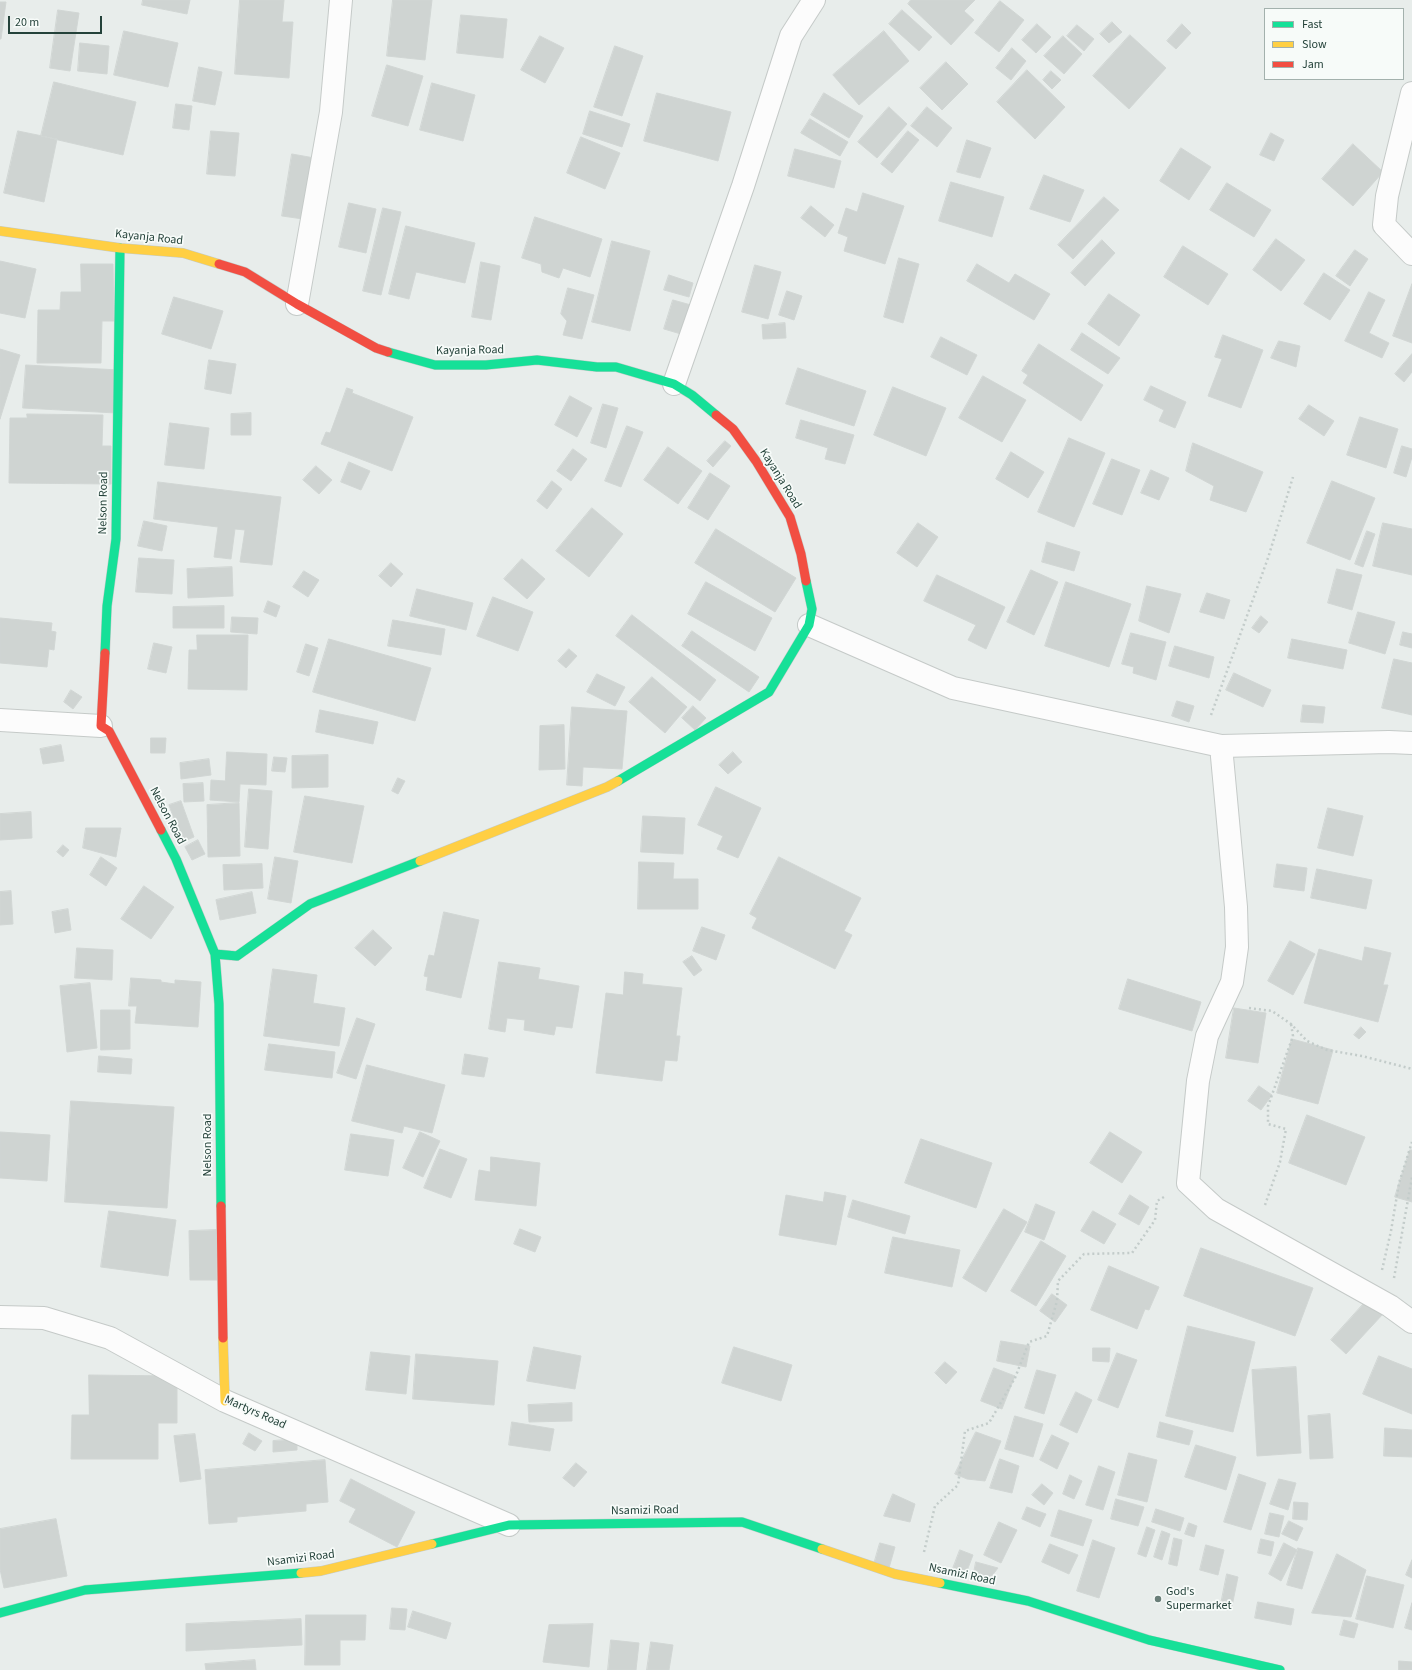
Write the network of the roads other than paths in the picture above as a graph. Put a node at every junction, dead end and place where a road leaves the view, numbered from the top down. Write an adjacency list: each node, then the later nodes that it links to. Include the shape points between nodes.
1 (341, 0): 7 (street, via 331,112)
2 (814, 0): 8 (street, via 792,36)
3 (1412, 93): 6 (street, via 1387,196 1384,225)
4 (0, 231): 5 (street, Kayanja Road)
5 (120, 248): 7 (street, Kayanja Road, via 183,253 245,272); 11 (street, Nelson Road, via 116,539 107,606)
6 (1412, 254)
7 (297, 304): 8 (street, Kayanja Road, via 376,348 435,365 486,365 537,360 616,367)
8 (674, 384): 9 (street, Kayanja Road, via 732,429 756,461 790,517 801,554 812,610)
9 (809, 625): 13 (street, via 953,688); 14 (street, via 769,692 607,787 310,904 237,956)
10 (0, 720): 11 (street)
11 (101, 726): 14 (street, Nelson Road, via 109,731 176,859)
12 (1412, 743): 13 (street)
13 (1211, 744): 16 (street, via 1236,906 1237,947 1232,982 1207,1036 1200,1074 1188,1183 1216,1209 1383,1302)
14 (216, 954): 17 (street, Nelson Road)
15 (0, 1317): 17 (street, Martyrs Road, via 44,1318 110,1338)
16 (1412, 1322)
17 (226, 1400): 18 (street, Martyrs Road)
18 (509, 1525): 19 (street, Nsamizi Road, via 322,1571 85,1590); 20 (street, Nsamizi Road, via 742,1522 896,1574 1028,1601 1149,1640)
19 (0, 1613)
20 (1280, 1670)

